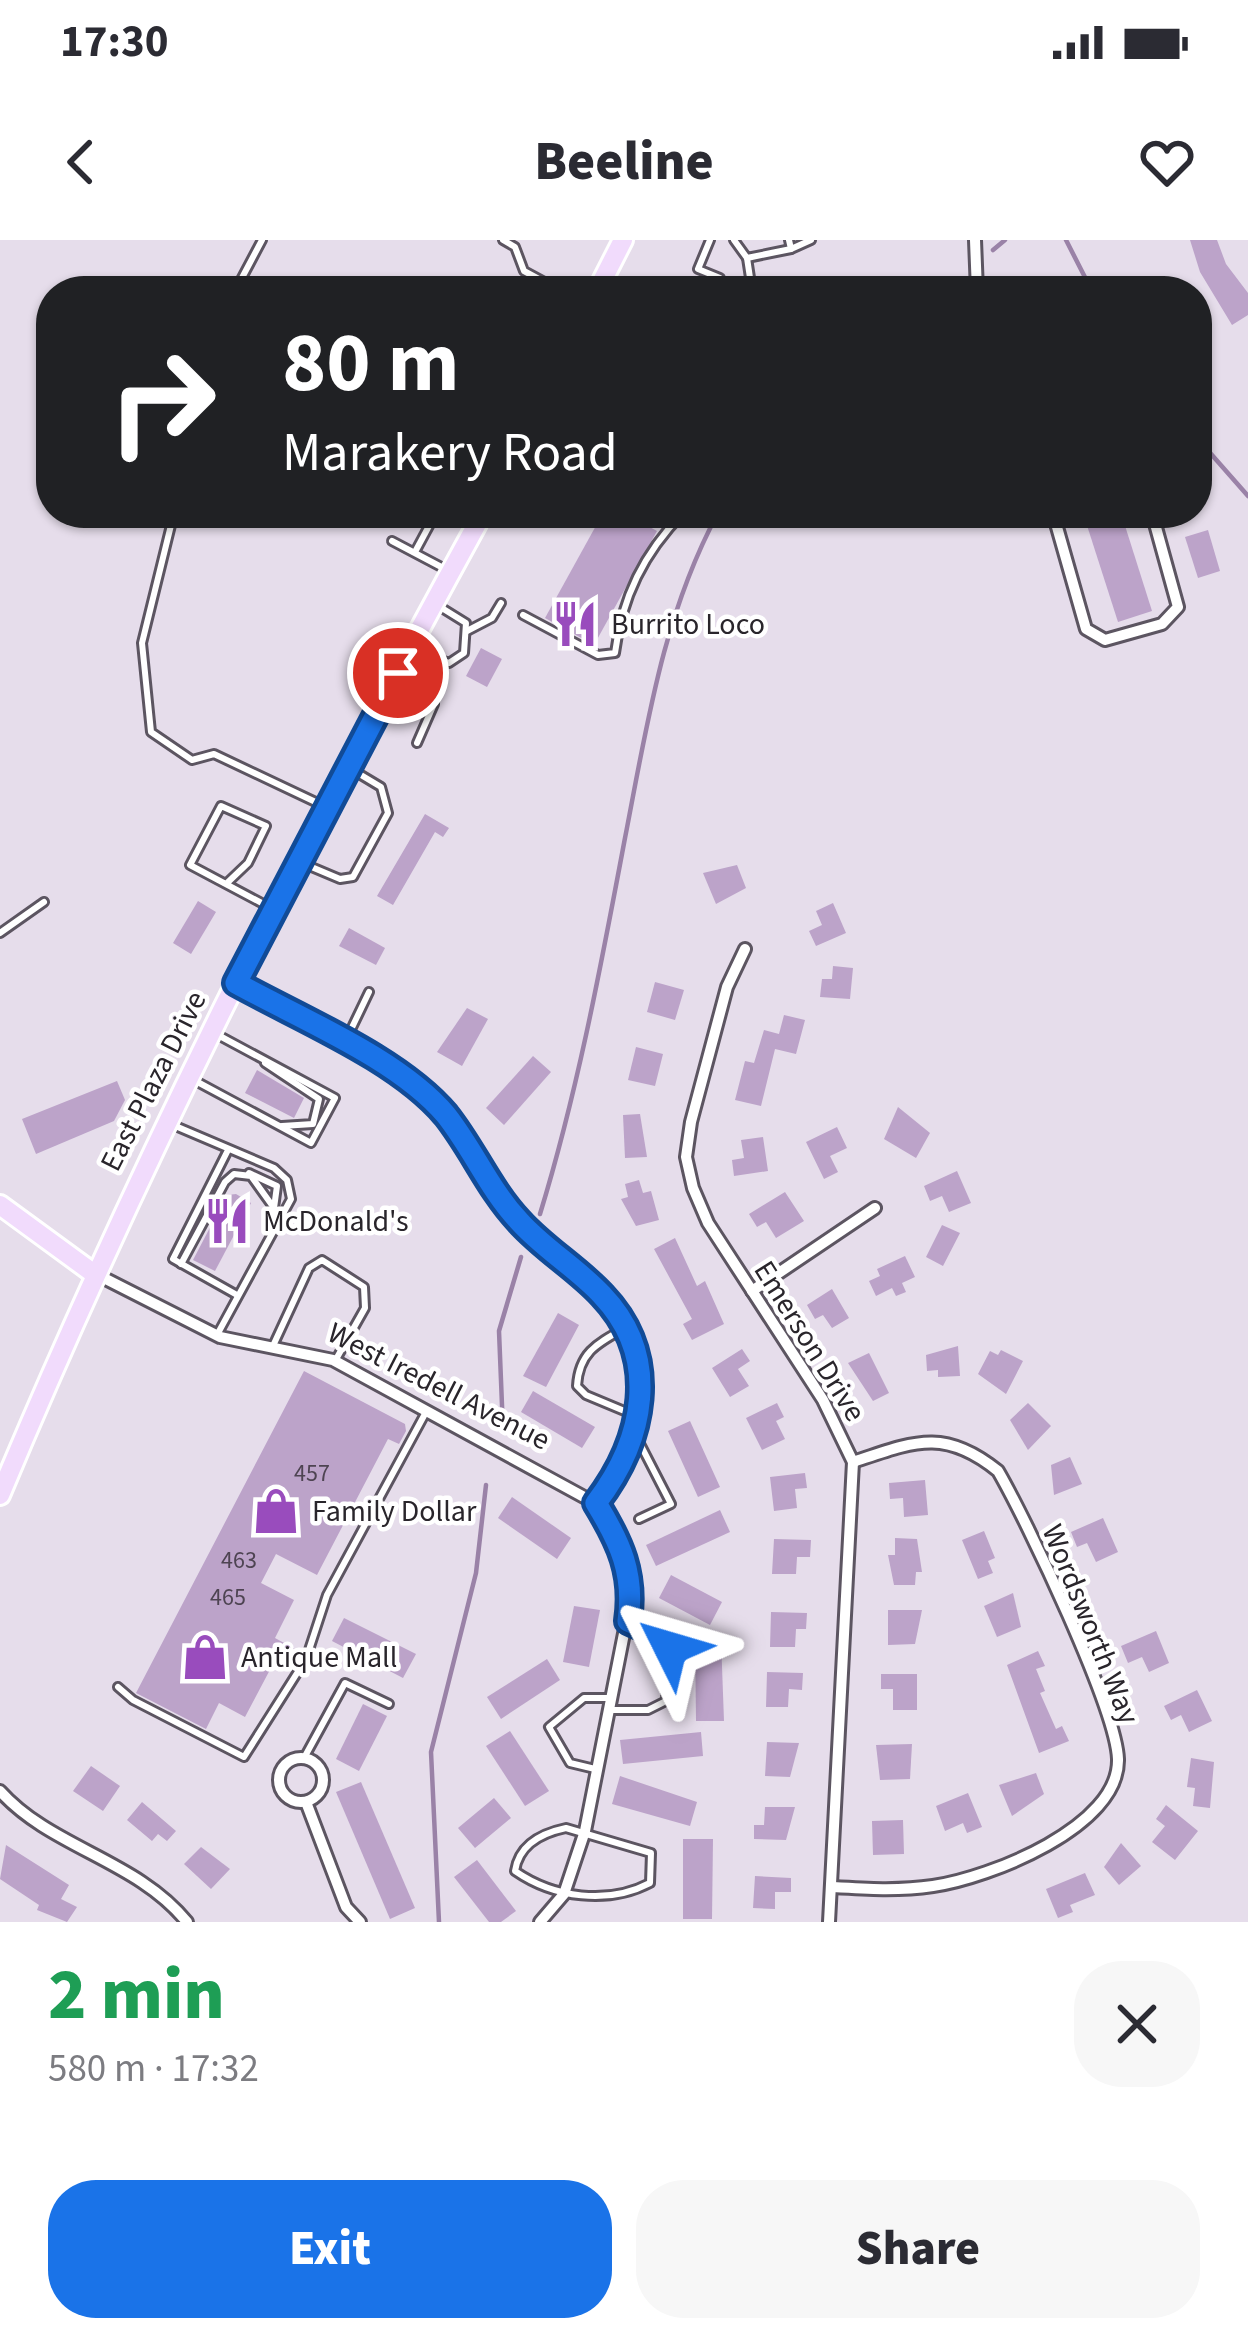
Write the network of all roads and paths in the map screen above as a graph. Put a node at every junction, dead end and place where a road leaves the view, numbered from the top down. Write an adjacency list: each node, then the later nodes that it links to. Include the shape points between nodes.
1 (262, 240): 10 (lane)
2 (503, 240): 11 (lane)
3 (623, 240): 12 (main road)
4 (710, 240): 13 (lane, via 698,269)
5 (734, 240): 9 (lane)
6 (811, 240): 8 (lane)
7 (976, 240): 15 (street)
8 (790, 245): 9 (lane)
9 (747, 258): 14 (lane)
10 (243, 276)
11 (533, 276)
12 (605, 276)
13 (715, 276)
14 (750, 276)
15 (977, 276)
16 (170, 528): 33 (lane, via 142,643 151,732 192,760 214,754)
17 (428, 528): 23 (lane)
18 (474, 528): 24 (main road, East Plaza Drive)
19 (668, 528): 27 (lane, via 632,584 615,653 598,655)
20 (1057, 528): 21 (street, via 1086,629 1106,640 1162,624 1178,607)
21 (1156, 528)
22 (392, 541): 23 (lane)
23 (414, 552): 24 (lane)
24 (451, 572): 25 (main road, East Plaza Drive)
25 (434, 603): 28 (lane); 29 (main road, East Plaza Drive)
26 (501, 603): 28 (lane)
27 (523, 614)
28 (467, 631): 29 (lane, via 464,653 449,663)
29 (411, 648): 30 (main road, East Plaza Drive)
30 (398, 673): 31 (lane, via 434,704); 32 (main road, East Plaza Drive)
31 (417, 743)
32 (348, 768): 33 (main road, East Plaza Drive); 34 (lane, via 389,800 361,867 340,879)
33 (327, 808): 34 (main road, East Plaza Drive)
34 (299, 862): 37 (main road, East Plaza Drive)
35 (226, 884): 35 (lane, via 190,865 220,806 228,805 266,826 248,863); 37 (lane)
36 (44, 902): 38 (lane)
37 (274, 910): 40 (main road, East Plaza Drive)
38 (0, 933)
39 (746, 949): 56 (street, Emerson Drive, via 706,1060 686,1157 708,1223)
40 (236, 983): 42 (main road, East Plaza Drive); 43 (street)
41 (369, 992): 43 (lane)
42 (211, 1031): 44 (lane); 45 (main road, East Plaza Drive)
43 (345, 1044): 58 (street, via 401,1075 446,1115 499,1199 603,1296)
44 (259, 1057): 47 (lane, via 319,1099 313,1124); 47 (lane, via 335,1098 311,1143)
45 (187, 1077): 46 (main road, East Plaza Drive); 47 (lane)
46 (164, 1121): 48 (lane); 55 (main road, East Plaza Drive)
47 (278, 1125)
48 (227, 1152): 53 (lane, via 287,1180 291,1198); 54 (lane, via 173,1259)
49 (244, 1173): 51 (lane); 51 (lane, via 277,1186); 54 (lane, via 224,1182)
50 (0, 1205): 55 (main road, West Iredell Avenue)
51 (274, 1208): 53 (lane)
52 (875, 1208): 56 (street)
53 (275, 1227): 57 (lane)
54 (181, 1264): 57 (lane)
55 (93, 1273): 59 (street, West Iredell Avenue); 66 (main road, East Plaza Drive)
56 (752, 1291): 65 (street, Emerson Drive)
57 (237, 1295): 59 (lane)
58 (626, 1328): 63 (street, via 643,1377); 63 (lane, via 591,1346 578,1386)
59 (217, 1335): 60 (street, West Iredell Avenue)
60 (272, 1348): 61 (street, West Iredell Avenue); 61 (lane, via 309,1268 322,1260 364,1287 365,1308)
61 (334, 1360): 62 (street, West Iredell Avenue)
62 (428, 1410): 67 (street, West Iredell Avenue); 70 (lane, via 327,1594 297,1676 244,1757)
63 (638, 1417): 64 (street)
64 (636, 1436): 67 (street); 68 (lane, via 670,1504)
65 (853, 1462): 78 (street, Emerson Drive); 78 (street, Wordsworth Way, via 943,1441 974,1451 998,1471 1118,1756 1106,1802 1053,1844 939,1885)
66 (0, 1495)
67 (596, 1503): 69 (street, via 622,1545 632,1593)
68 (639, 1519)
69 (628, 1621): 72 (street); 72 (lane, via 668,1642 666,1701 648,1710)
70 (118, 1687)
71 (388, 1704): 73 (lane, via 345,1683)
72 (609, 1704): 74 (street); 74 (lane, via 584,1698 548,1727 570,1763)
73 (304, 1758): 76 (street, via 319,1767 323,1783); 76 (street, via 287,1762 278,1777 283,1794)
74 (595, 1769): 77 (street)
75 (0, 1791): 80 (street, via 144,1880)
76 (306, 1802): 81 (street, via 346,1907)
77 (584, 1832): 79 (street); 79 (lane, via 545,1833 517,1861 515,1871); 79 (lane, via 651,1853 650,1883 593,1897)
78 (832, 1887): 83 (street, Emerson Drive)
79 (564, 1894): 82 (street)
80 (187, 1922)
81 (360, 1922)
82 (540, 1922)
83 (830, 1922)

